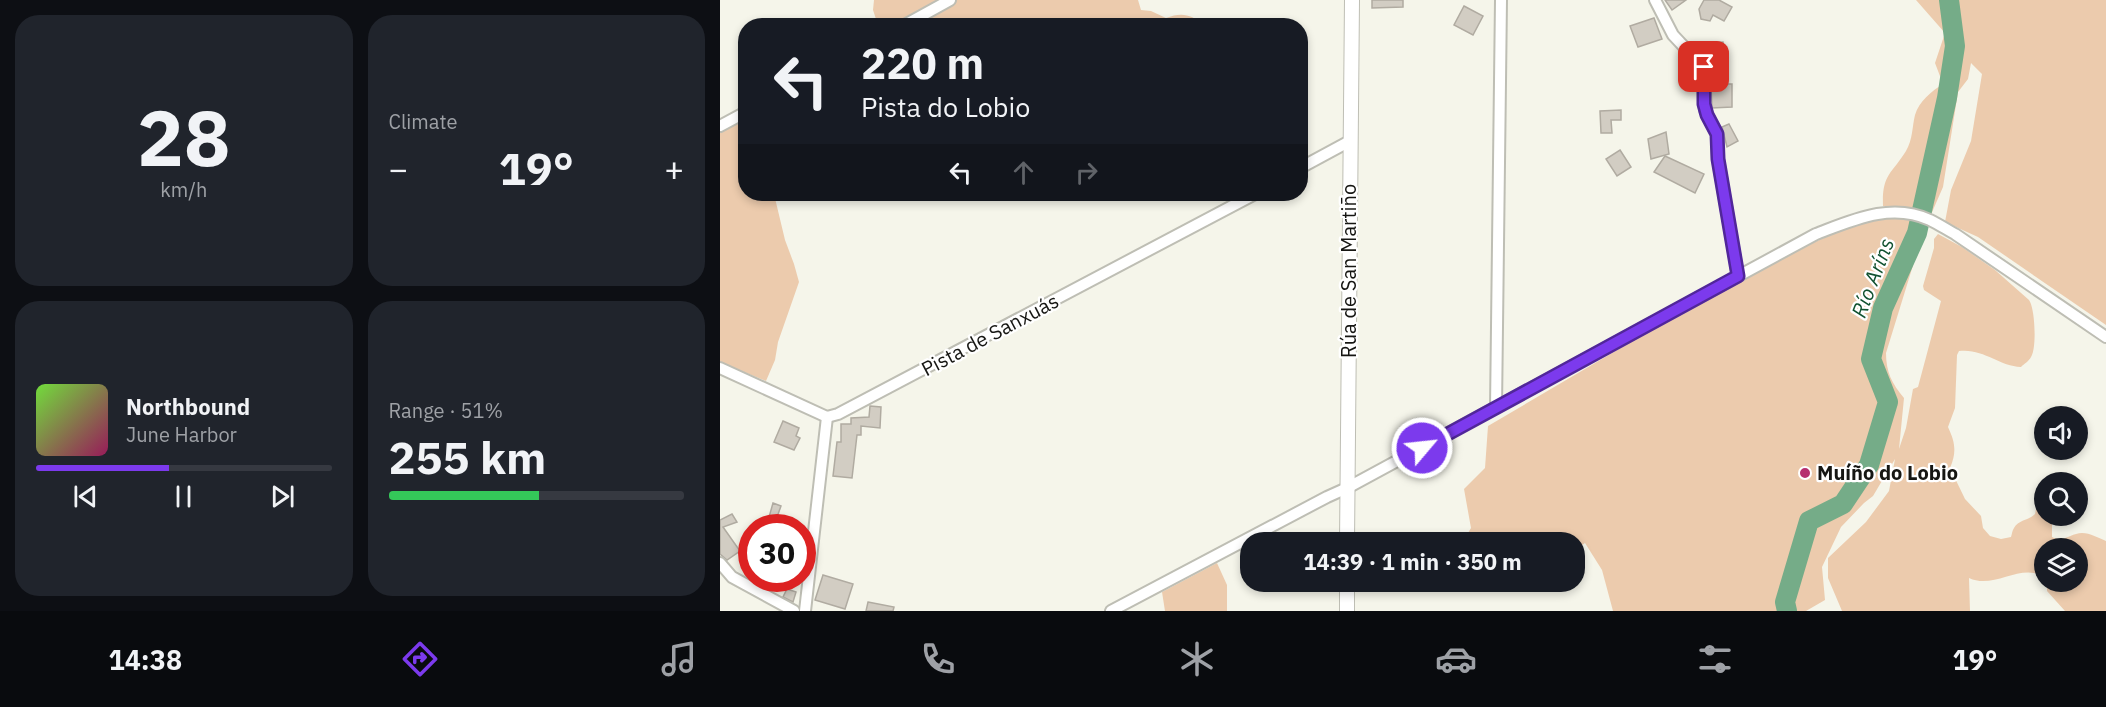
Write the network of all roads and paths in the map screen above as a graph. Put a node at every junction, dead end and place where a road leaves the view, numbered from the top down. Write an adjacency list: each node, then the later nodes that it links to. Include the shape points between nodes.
1 (950, 0): 5 (street)
2 (1352, 0): 8 (street, Rúa de San Martiño)
3 (1501, 0): 14 (street)
4 (1655, 0): 11 (street, via 1673,35 1704,67 1704,104 1717,134)
5 (917, 18)
6 (738, 116): 7 (street)
7 (720, 126)
8 (1350, 141): 9 (street); 16 (street, Rúa de San Martiño)
9 (1308, 164)
10 (1242, 201): 15 (street, Pista de Sanxuás)
11 (1738, 276): 12 (street, via 1816,234 1865,215 1900,212 1929,220 1954,234); 14 (street)
12 (2106, 337)
13 (720, 368): 15 (street)
14 (1496, 408): 16 (street)
15 (827, 417): 21 (street)
16 (1347, 488): 17 (street, Rúa de San Martiño); 22 (street)
17 (1347, 532)
18 (720, 563): 20 (street, via 732,577)
19 (1347, 592): 23 (street)
20 (794, 611)
21 (805, 611)
22 (1111, 611)
23 (1347, 611)

